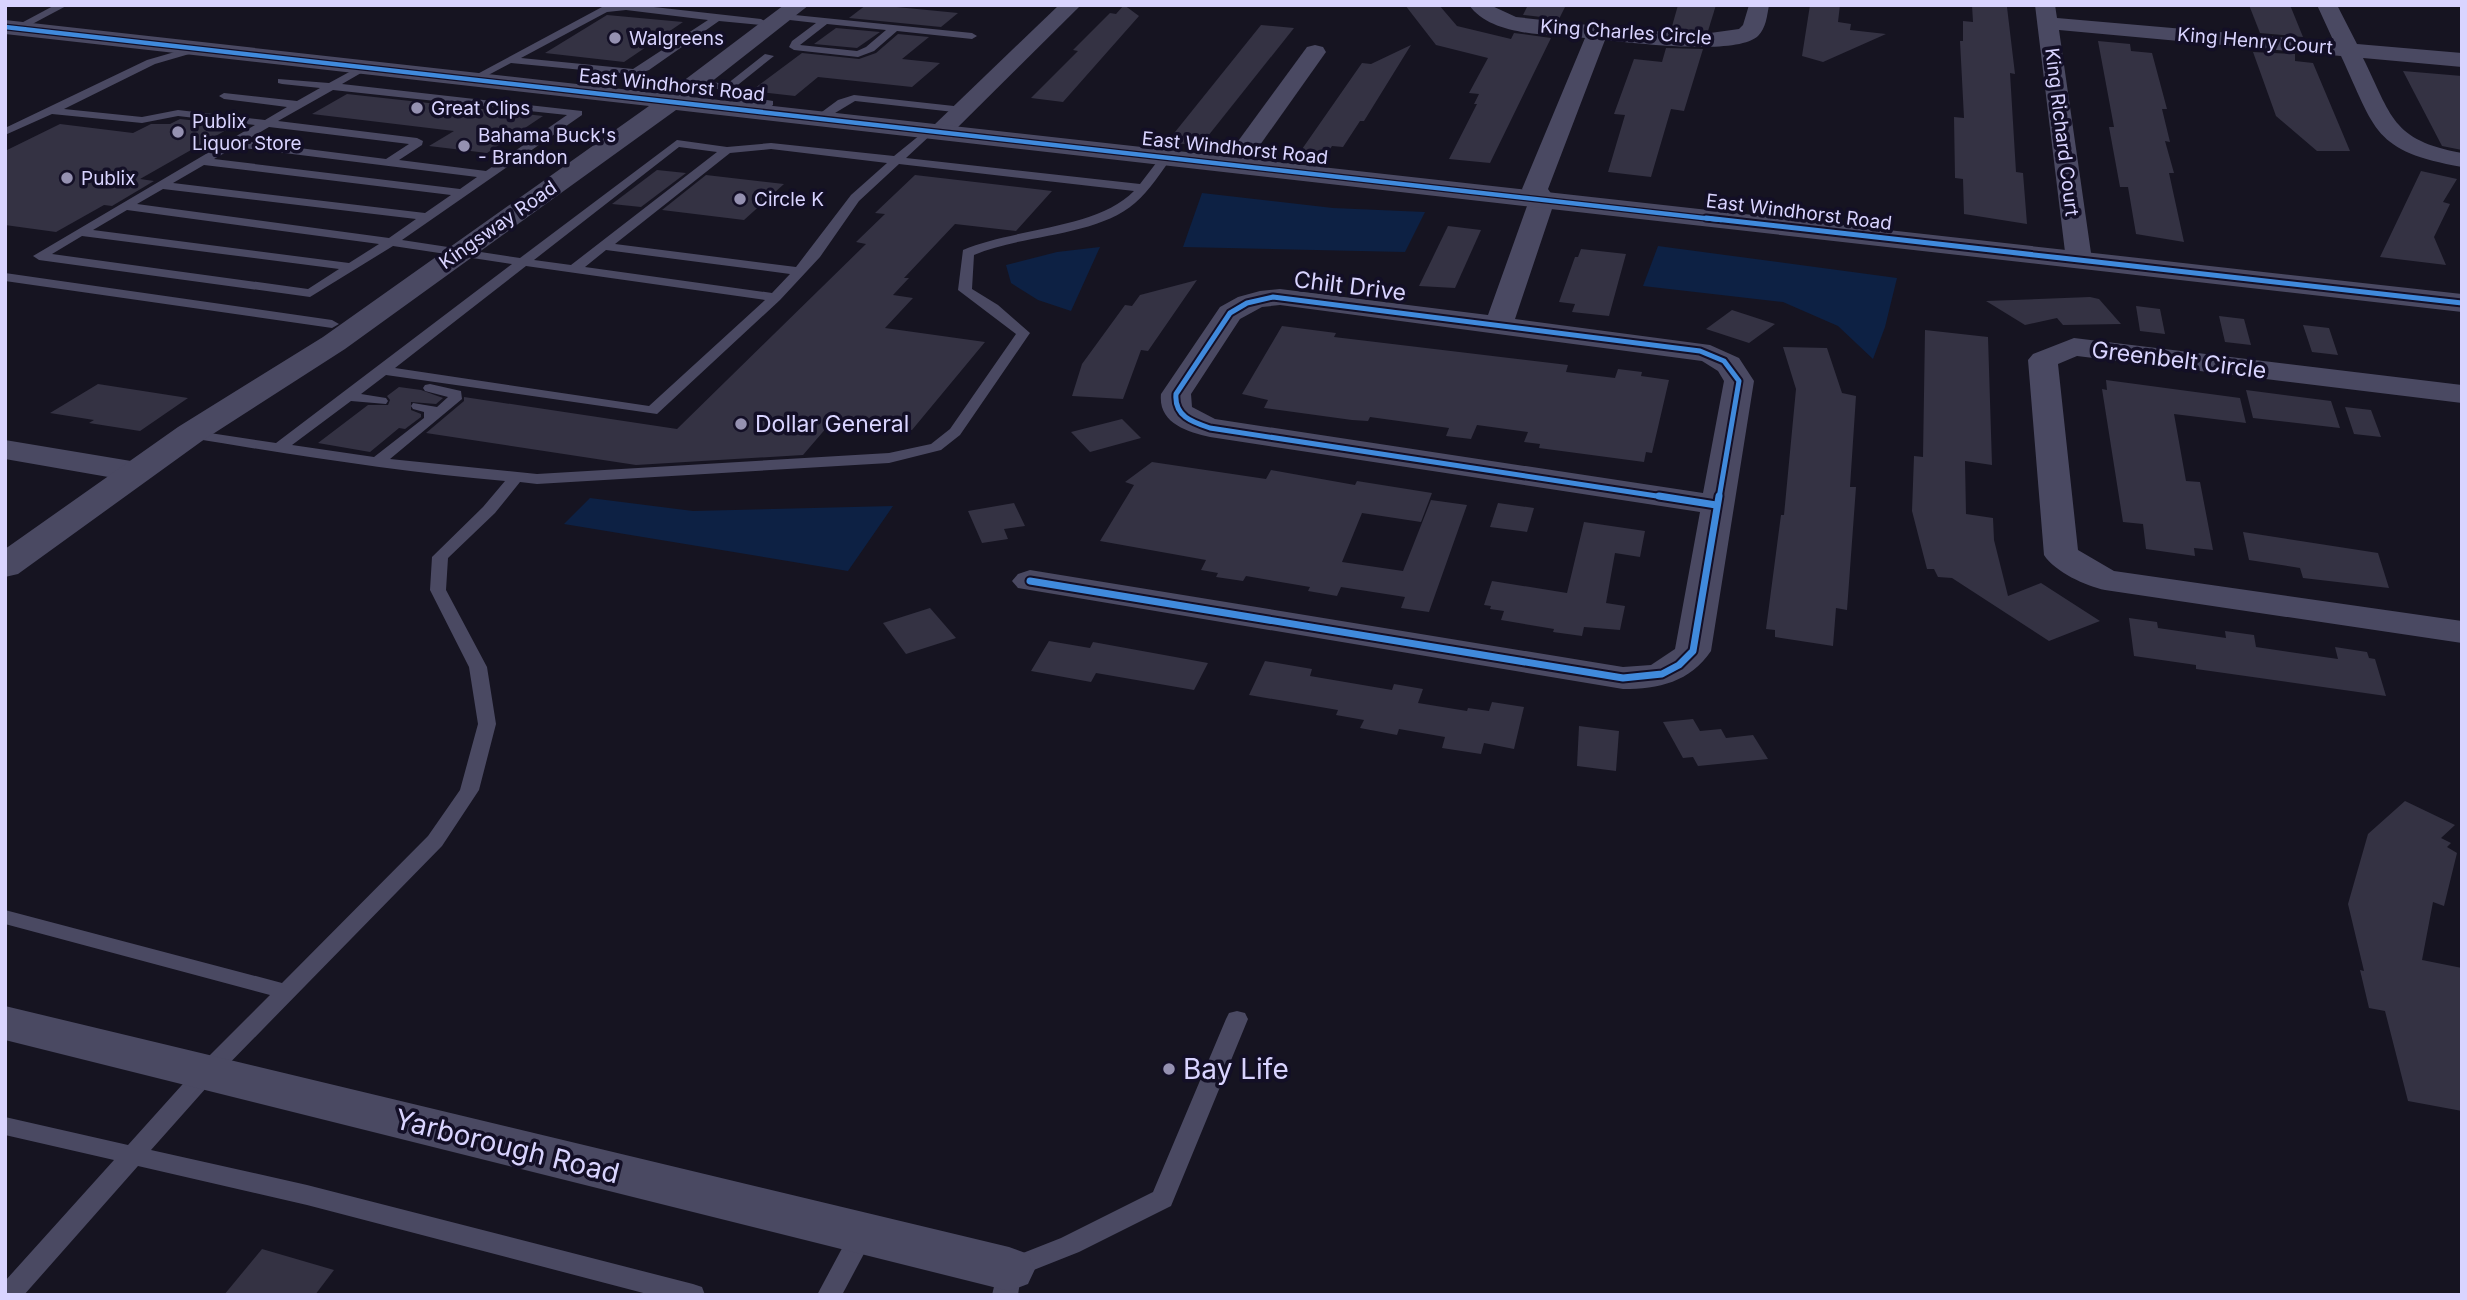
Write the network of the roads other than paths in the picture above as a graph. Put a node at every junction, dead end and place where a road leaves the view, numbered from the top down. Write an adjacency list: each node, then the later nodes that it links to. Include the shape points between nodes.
1 (63, 5): 15 (lane)
2 (1071, 5): 35 (street)
3 (1479, 5): 17 (street, King Charles Circle, via 1486,13 1512,23)
4 (1759, 5): 17 (street, King Charles Circle, via 1748,34 1732,38 1696,41)
5 (2327, 5): 20 (street)
6 (791, 9): 13 (lane); 14 (street, Kingsway Road); 21 (street, Kingsway Road)
7 (602, 10): 9 (lane); 10 (lane, via 626,7); 23 (lane)
8 (2046, 14): 20 (street, King Henry Court); 60 (street, King Richard Court)
9 (642, 15)
10 (698, 16): 11 (lane); 12 (lane)
11 (663, 17)
12 (717, 18): 14 (lane); 23 (lane, via 634,72)
13 (825, 21): 16 (lane); 16 (lane, via 794,47 858,54)
14 (761, 23): 32 (street, Kingsway Road)
15 (11, 28): 19 (street, East Windhorst Road)
16 (895, 28): 18 (lane)
17 (1598, 32): 53 (street, via 1535,189)
18 (972, 36)
19 (199, 48): 25 (street, East Windhorst Road); 36 (lane, via 151,62)
20 (2347, 50): 24 (street, King Henry Court); 45 (street, via 2387,129 2397,139 2428,153)
21 (736, 52): 28 (street, Kingsway Road); 30 (lane, via 769,56)
22 (1315, 52): 48 (street)
23 (509, 60): 26 (lane)
24 (2462, 60)
25 (364, 67): 26 (street, East Windhorst Road); 29 (lane)
26 (473, 79): 32 (street, East Windhorst Road)
27 (282, 81): 29 (lane)
28 (695, 83): 30 (lane); 32 (street, Kingsway Road)
29 (330, 86): 33 (lane); 49 (lane, via 578,113)
30 (729, 87): 34 (lane, via 737,99 769,103)
31 (224, 96): 33 (lane)
32 (662, 99): 34 (street, East Windhorst Road); 59 (street, Kingsway Road)
33 (299, 105): 38 (lane)
34 (760, 110): 37 (street, East Windhorst Road)
35 (963, 110): 37 (lane, via 854,98); 39 (street)
36 (51, 111): 38 (lane, via 142,120 178,113); 40 (lane)
37 (821, 117): 39 (street, East Windhorst Road)
38 (267, 123): 41 (lane); 47 (lane, via 417,141)
39 (936, 130): 43 (street, East Windhorst Road); 44 (lane)
40 (5, 132)
41 (232, 143): 46 (lane); 47 (lane)
42 (727, 150): 44 (lane, via 771,146); 58 (lane); 61 (lane, via 677,144)
43 (1167, 156): 48 (street, East Windhorst Road); 51 (lane)
44 (898, 160): 51 (lane); 64 (lane, via 855,198)
45 (2462, 160)
46 (202, 161): 50 (lane); 52 (lane)
47 (389, 162): 49 (lane)
48 (1234, 164): 53 (street, East Windhorst Road)
49 (487, 175): 52 (lane)
50 (160, 185): 54 (lane); 55 (lane)
51 (1142, 188): 81 (lane, via 1126,205 1096,218 988,243 968,253 965,290 1023,333 955,432 936,447 889,458)
52 (461, 193): 55 (lane)
53 (1541, 198): 60 (street, East Windhorst Road); 69 (street)
54 (125, 206): 56 (lane); 57 (lane)
55 (427, 217): 57 (lane)
56 (79, 232): 62 (lane); 62 (lane, via 39,256 310,293)
57 (391, 242): 59 (lane); 62 (lane)
58 (604, 246): 63 (lane); 64 (lane)
59 (447, 251): 61 (lane); 68 (street, Kingsway Road); 76 (street, Kingsway Road, via 314,356)
60 (2079, 260): 67 (street, East Windhorst Road)
61 (523, 262): 63 (lane); 70 (lane)
62 (351, 267)
63 (574, 270): 66 (lane)
64 (800, 271): 66 (lane)
65 (5, 277): 68 (lane)
66 (775, 297): 70 (lane, via 652,411)
67 (2462, 303)
68 (332, 324): 76 (street, Kingsway Road)
69 (1499, 324): 82 (street, Chilt Drive, via 1700,351 1728,363 1739,381); 82 (street, Chilt Drive, via 1262,298 1230,313 1174,403 1185,418 1210,428)
70 (377, 374): 72 (lane); 75 (lane, via 456,394)
71 (2462, 394): 85 (street, Greenbelt Circle, via 2074,347 2043,360 2061,555 2105,580)
72 (349, 396): 73 (lane); 77 (lane)
73 (381, 401)
74 (418, 406): 75 (lane, via 430,410)
75 (431, 419): 79 (lane)
76 (190, 434): 77 (lane); 80 (street, Kingsway Road)
77 (279, 447): 79 (lane)
78 (5, 449): 80 (street)
79 (377, 462): 81 (lane)
80 (137, 472): 83 (street, Kingsway Road)
81 (516, 477): 87 (lane, via 440,557 438,590 478,667 487,724 469,790 435,841)
82 (1716, 505): 84 (street, Chilt Drive, via 1693,651 1683,664 1644,678)
83 (5, 566)
84 (1030, 581)
85 (2462, 632)
86 (5, 917): 87 (lane)
87 (288, 992): 90 (lane)
88 (1237, 1019): 94 (lane, via 1162,1199)
89 (5, 1023): 90 (street, Yarborough Road)
90 (207, 1073): 92 (lane); 93 (street, Yarborough Road)
91 (5, 1126): 92 (lane)
92 (133, 1155): 95 (lane); 96 (lane)
93 (863, 1233): 94 (street, Yarborough Road); 97 (lane)
94 (1007, 1282)
95 (8, 1295)
96 (693, 1295)
97 (829, 1295)

